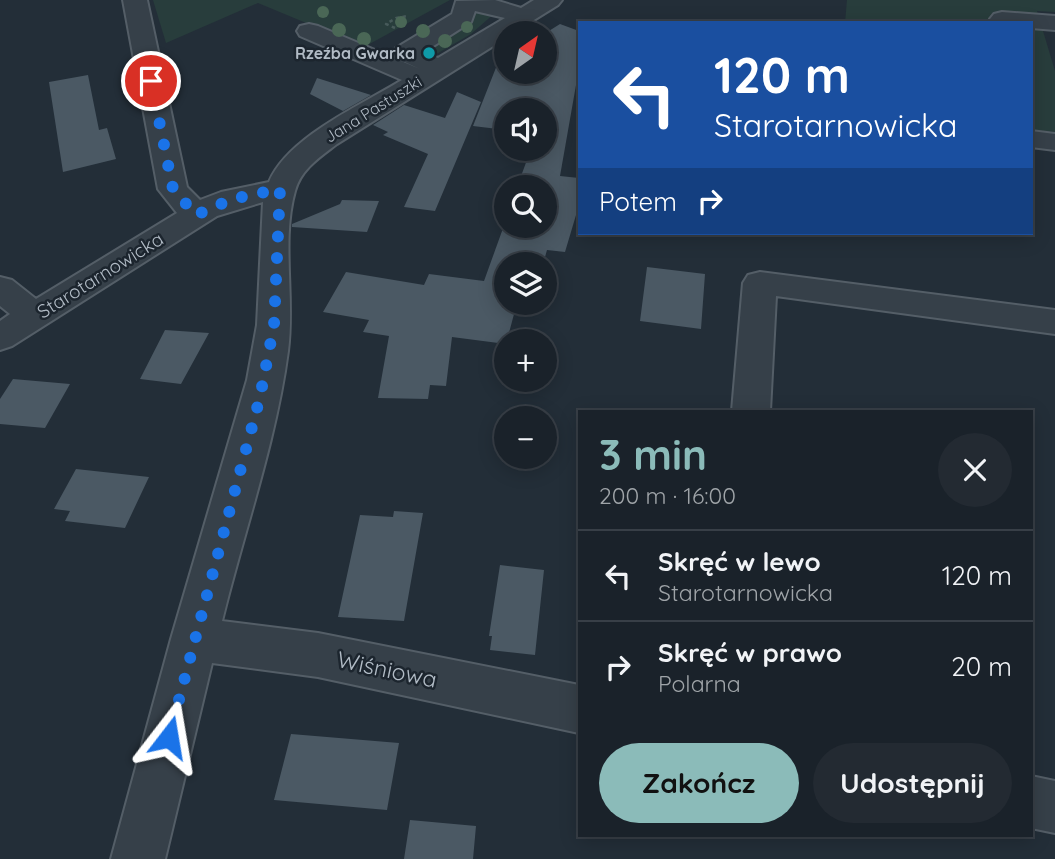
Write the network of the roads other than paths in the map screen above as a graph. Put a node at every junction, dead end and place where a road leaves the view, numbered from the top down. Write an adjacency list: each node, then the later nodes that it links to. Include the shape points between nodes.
1 (135, 0): 16 (street, via 173,189)
2 (550, 0): 4 (street, Jana Pastuszki)
3 (487, 1): 4 (street); 12 (street, via 467,3 463,17 405,53)
4 (523, 16): 12 (street, Jana Pastuszki)
5 (1002, 19): 6 (street)
6 (1028, 21)
7 (1033, 21): 8 (street)
8 (1055, 23)
9 (309, 31): 10 (street)
10 (355, 51): 11 (street); 12 (street)
11 (329, 66)
12 (429, 74): 15 (street, Jana Pastuszki, via 310,150)
13 (1033, 139): 14 (street)
14 (1055, 142)
15 (280, 189): 16 (street, Starotarnowicka, via 232,199); 22 (street, via 274,325 260,397)
16 (196, 215): 18 (street, Starotarnowicka)
17 (0, 288): 18 (street)
18 (34, 315): 20 (street, Starotarnowicka)
19 (1055, 322): 21 (street, via 760,283)
20 (0, 337)
21 (751, 410)
22 (194, 639): 23 (street, Wiśniowa, via 318,655); 26 (street)
23 (578, 709)
24 (1033, 802): 25 (street)
25 (1055, 807)
26 (138, 859)

